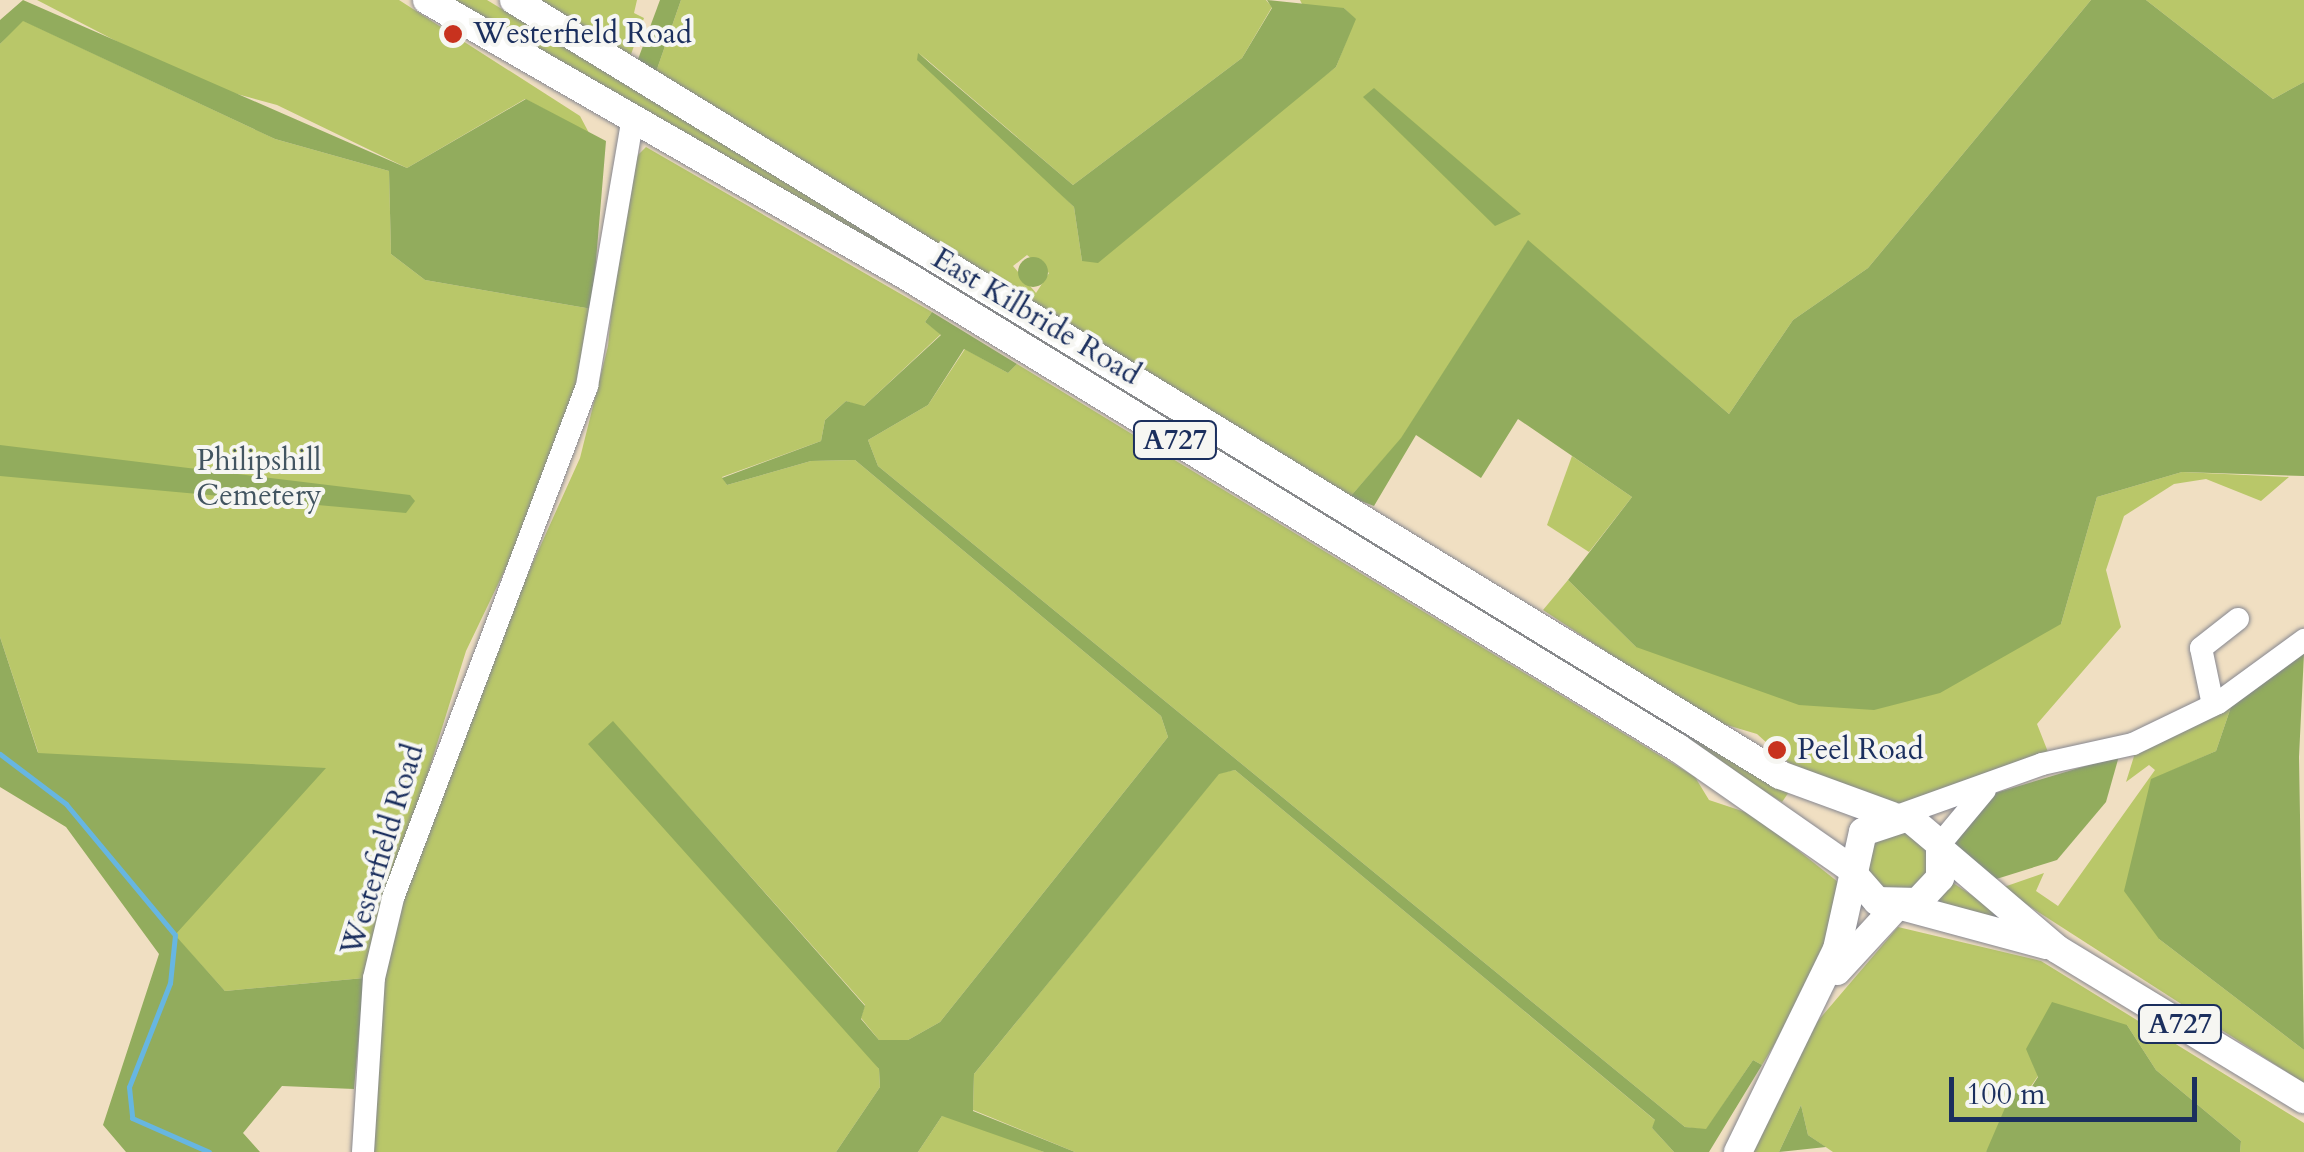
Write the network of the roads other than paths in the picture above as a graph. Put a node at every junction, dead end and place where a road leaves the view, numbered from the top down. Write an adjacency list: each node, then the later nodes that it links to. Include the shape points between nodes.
1 (427, 0): 3 (main road, East Kilbride Road / A727)
2 (514, 0): 8 (main road, East Kilbride Road / A727, via 1780,774)
3 (633, 118): 10 (main road, East Kilbride Road / A727, via 1661,738); 15 (street, Westerfield Road, via 587,386 393,898 374,978)
4 (2238, 619): 6 (street, via 2201,648)
5 (2304, 640): 6 (street)
6 (2213, 706): 7 (street, via 2133,744)
7 (1995, 781): 8 (street); 9 (street)
8 (1895, 816): 9 (main road, via 1922,823); 10 (main road, via 1863,832)
9 (1941, 847): 11 (main road, via 1936,886); 12 (main road, A727)
10 (1854, 873): 11 (main road, via 1867,894); 13 (main road)
11 (1901, 906): 12 (main road, A727); 13 (main road)
12 (2057, 948): 14 (main road, A727)
13 (1820, 992): 16 (main road)
14 (2304, 1099)
15 (363, 1152)
16 (1738, 1152)

